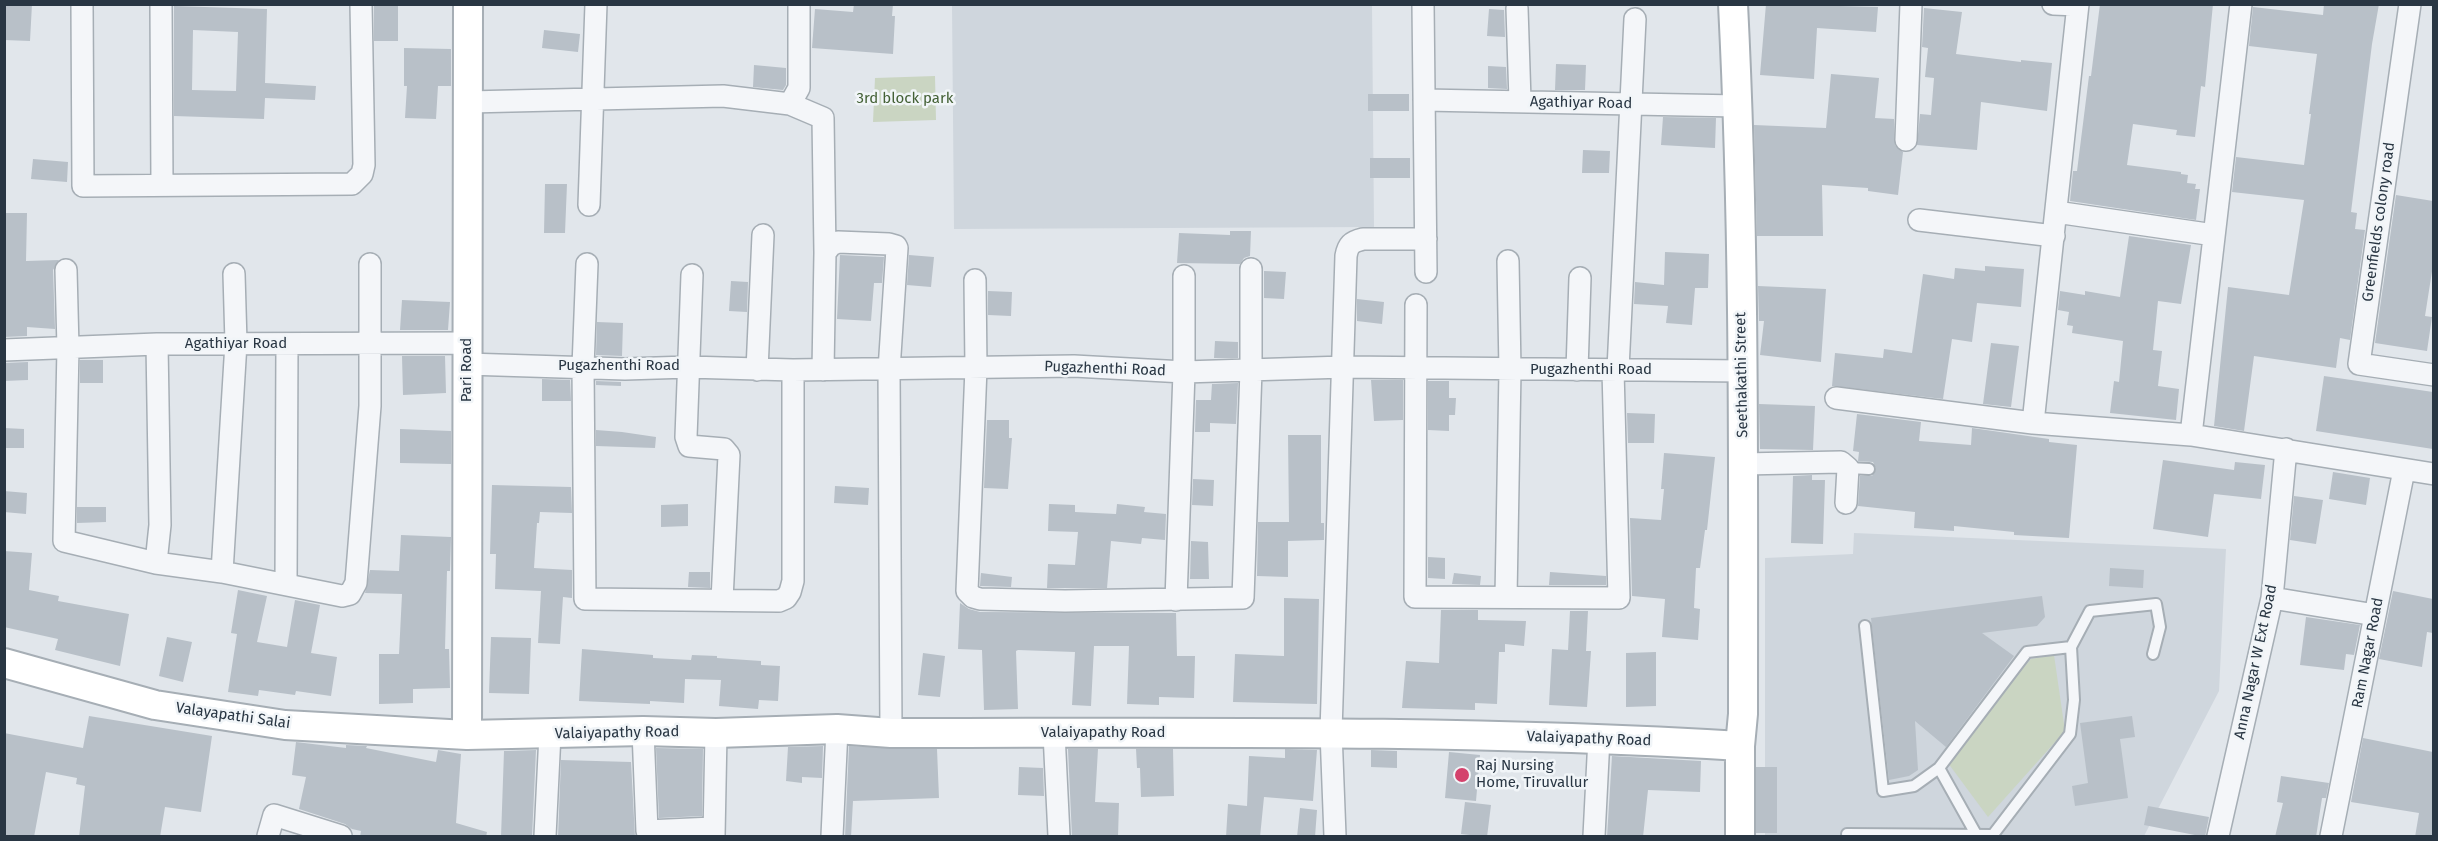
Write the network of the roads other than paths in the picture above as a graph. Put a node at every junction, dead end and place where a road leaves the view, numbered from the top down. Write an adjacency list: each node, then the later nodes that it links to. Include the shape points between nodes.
1 (82, 4): 24 (street, via 83,186)
2 (161, 4): 24 (street)
3 (361, 4): 24 (street, via 364,165 356,181)
4 (468, 4): 19 (main road, Pari Road)
5 (596, 4): 16 (street)
6 (799, 4): 20 (street, via 799,88)
7 (1424, 4): 17 (street)
8 (1733, 4): 22 (main road, Seethakathi Street)
9 (1911, 4): 23 (street)
10 (2053, 4): 13 (street)
11 (2241, 4): 29 (street)
12 (2410, 4): 67 (street, Greenfields colony road, via 2359,364)
13 (2078, 5): 26 (street)
14 (1516, 8): 18 (street)
15 (1635, 19): 21 (street)
16 (593, 98): 19 (street); 20 (street, via 723,96); 25 (street)
17 (1424, 100): 18 (street, Agathiyar Road); 31 (street)
18 (1520, 101): 21 (street, Agathiyar Road)
19 (469, 102): 51 (main road, Pari Road)
20 (790, 104): 32 (street, via 823,118)
21 (1631, 104): 22 (street, Agathiyar Road); 58 (street)
22 (1738, 106): 65 (main road, Seethakathi Street)
23 (1906, 140)
24 (162, 185)
25 (589, 205)
26 (2056, 212): 29 (street); 30 (street)
27 (1919, 220): 30 (street)
28 (763, 235): 56 (street)
29 (2214, 235): 70 (street)
30 (2054, 236): 69 (street)
31 (1426, 239): 38 (street); 54 (street, via 1362,239 1348,246)
32 (825, 253): 60 (street); 61 (street, via 838,242 893,244 897,248)
33 (1508, 261): 63 (street)
34 (370, 264): 48 (street)
35 (587, 264): 53 (street)
36 (1251, 269): 62 (street)
37 (66, 270): 49 (street)
38 (1426, 272)
39 (234, 274): 45 (street)
40 (692, 275): 52 (street)
41 (1184, 276): 66 (street)
42 (1580, 278): 64 (street)
43 (975, 280): 55 (street)
44 (1416, 305): 57 (street)
45 (236, 343): 46 (street, Agathiyar Road); 47 (street, Agathiyar Road); 79 (street)
46 (157, 344): 49 (street, Agathiyar Road); 78 (street, via 160,525)
47 (287, 344): 48 (street, Agathiyar Road); 80 (street)
48 (370, 344): 51 (street, Agathiyar Road); 80 (street, via 370,406 354,590 342,596)
49 (68, 348): 50 (street, Agathiyar Road); 78 (street, via 64,541)
50 (4, 350)
51 (467, 354): 53 (street, Pugazhenthi Road); 97 (main road, Pari Road)
52 (688, 366): 53 (street, Pugazhenthi Road); 56 (street, Pugazhenthi Road); 83 (street, via 686,443 724,449 729,455)
53 (583, 367): 83 (street, via 585,599)
54 (1344, 367): 57 (street, Pugazhenthi Road); 62 (street, Pugazhenthi Road); 92 (street)
55 (976, 368): 61 (street, Pugazhenthi Road); 66 (street, Pugazhenthi Road, via 1074,366); 84 (street, via 967,591 980,599)
56 (757, 369): 59 (street, Pugazhenthi Road)
57 (1416, 369): 63 (street, Pugazhenthi Road); 81 (street, via 1415,597)
58 (1616, 369): 64 (street, Pugazhenthi Road); 65 (street, Pugazhenthi Road); 81 (street, via 1619,598)
59 (793, 370): 60 (street, Pugazhenthi Road); 83 (street, via 790,592 779,601)
60 (823, 370): 61 (street, Pugazhenthi Road)
61 (889, 370): 94 (street)
62 (1251, 370): 66 (street, Pugazhenthi Road); 84 (street, via 1243,598)
63 (1510, 370): 64 (street, Pugazhenthi Road); 81 (street)
64 (1577, 370)
65 (1743, 371): 72 (main road, Seethakathi Street)
66 (1184, 372): 84 (street)
67 (2433, 375)
68 (1836, 398): 69 (street)
69 (2033, 423): 70 (street)
70 (2191, 435): 71 (street)
71 (2286, 449): 75 (street); 82 (street, Anna Nagar W Ext Road)
72 (1743, 464): 73 (street, via 1841,462); 99 (main road, Seethakathi Street)
73 (1848, 468): 74 (lane); 77 (street)
74 (1869, 470)
75 (2404, 470): 76 (street); 85 (street, Ram Nagar Road)
76 (2433, 474)
77 (1846, 503)
78 (156, 562): 79 (street)
79 (222, 572): 80 (street)
80 (286, 584)
81 (1506, 597)
82 (2272, 598): 85 (street); 115 (street, Anna Nagar W Ext Road)
83 (722, 600)
84 (1176, 600)
85 (2375, 615): 116 (street, Ram Nagar Road)
86 (1865, 626): 100 (lane, via 1883,791 1914,786)
87 (2071, 647): 88 (lane, via 2090,611 2156,604 2160,627); 100 (lane, via 2027,652); 106 (lane, via 2074,700 2070,734)
88 (2153, 654)
89 (4, 663): 97 (main road, Valayapathi Salai, via 155,705 273,723)
90 (837, 729): 93 (main road, Valaiyapathy Road); 94 (main road, Valaiyapathy Road); 110 (street)
91 (643, 731): 93 (main road, Valaiyapathy Road); 96 (main road, Valaiyapathy Road); 101 (street, via 646,831)
92 (1331, 732): 95 (main road, Valaiyapathy Road); 98 (main road, Valaiyapathy Road); 112 (street)
93 (716, 733): 101 (street)
94 (891, 733): 95 (main road, Valaiyapathy Road)
95 (1054, 733): 111 (street)
96 (550, 734): 97 (main road, Valaiyapathy Road); 109 (street)
97 (467, 735)
98 (1599, 738): 99 (main road, Valaiyapathy Road); 113 (street)
99 (1740, 746): 114 (main road, Seethakathi Street)
100 (1939, 768): 105 (lane)
101 (713, 832)
102 (1847, 834): 103 (lane)
103 (1877, 836): 104 (lane)
104 (1919, 836): 105 (lane)
105 (1977, 836): 106 (lane)
106 (1992, 836)
107 (268, 837): 108 (street, via 274,815)
108 (340, 837)
109 (545, 837)
110 (832, 837)
111 (1059, 837)
112 (1335, 837)
113 (1594, 837)
114 (1740, 837)
115 (2218, 837)
116 (2331, 837)

